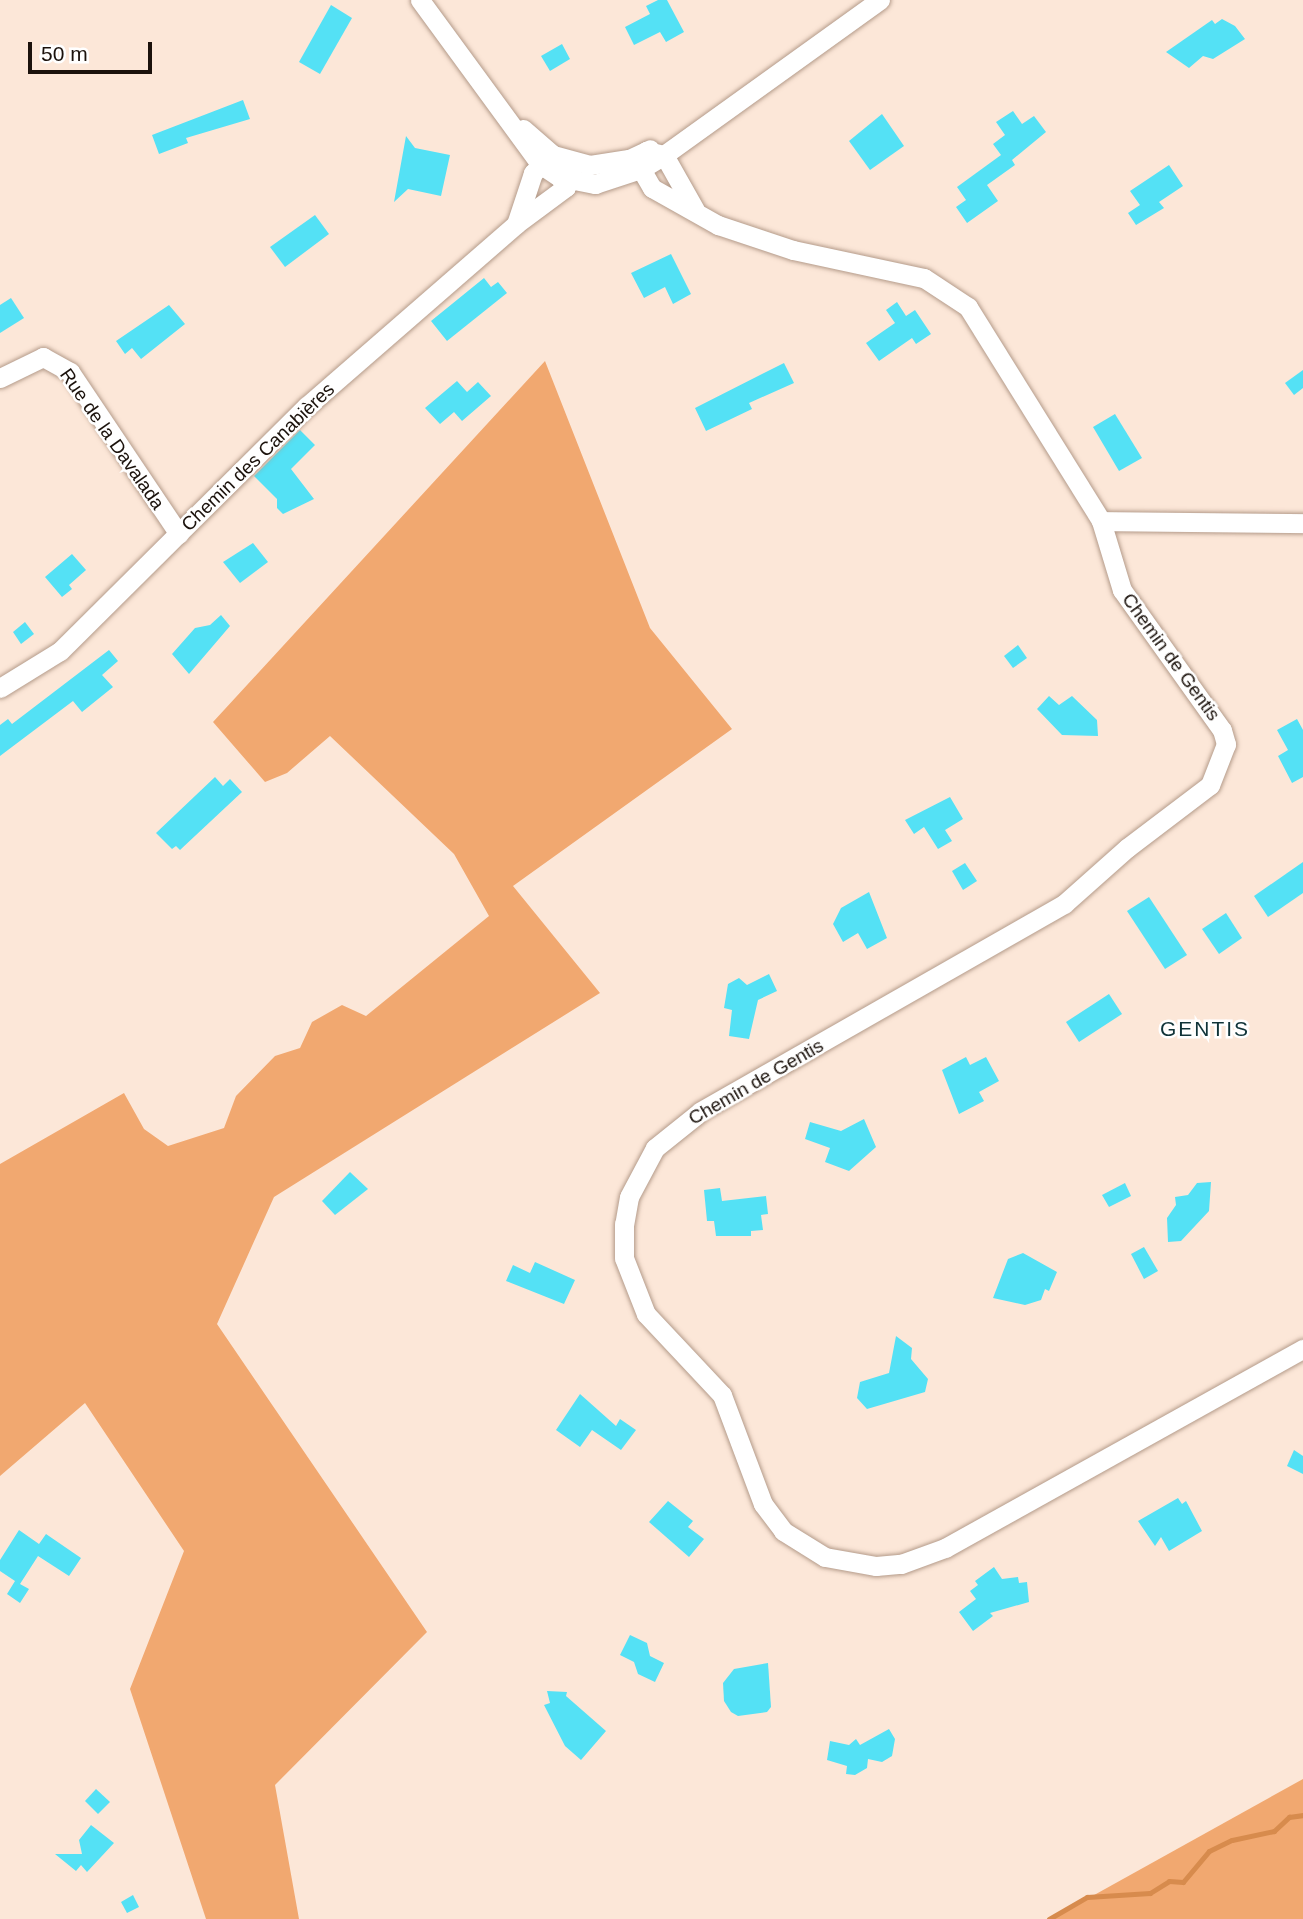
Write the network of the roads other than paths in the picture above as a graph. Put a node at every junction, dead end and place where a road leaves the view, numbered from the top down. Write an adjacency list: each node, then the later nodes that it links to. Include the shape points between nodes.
1 (421, 0): 4 (street, via 487,89)
2 (880, 0): 3 (street)
3 (650, 158): 4 (street); 5 (street); 5 (street, Chemin de Gentis, via 664,197)
4 (557, 165): 6 (street, Chemin des Canabières); 6 (street, Chemin des Canabières, via 557,195)
5 (695, 210): 8 (street, Chemin de Gentis, via 760,241 894,270 950,292 981,323)
6 (516, 224): 10 (street, Chemin des Canabières, via 307,407)
7 (0, 378): 10 (street, Rue de la Davalada, via 43,357 70,372)
8 (1101, 521): 9 (street); 12 (street, Chemin de Gentis, via 1122,590 1222,730 1224,757 1210,785 1064,904 675,1130 655,1148 629,1197 624,1258 646,1314 722,1395 763,1504 783,1531 825,1557 853,1564 901,1564 945,1548)
9 (1303, 523)
10 (179, 534): 11 (street, Chemin des Canabières, via 60,651)
11 (0, 688)
12 (1303, 1349)

